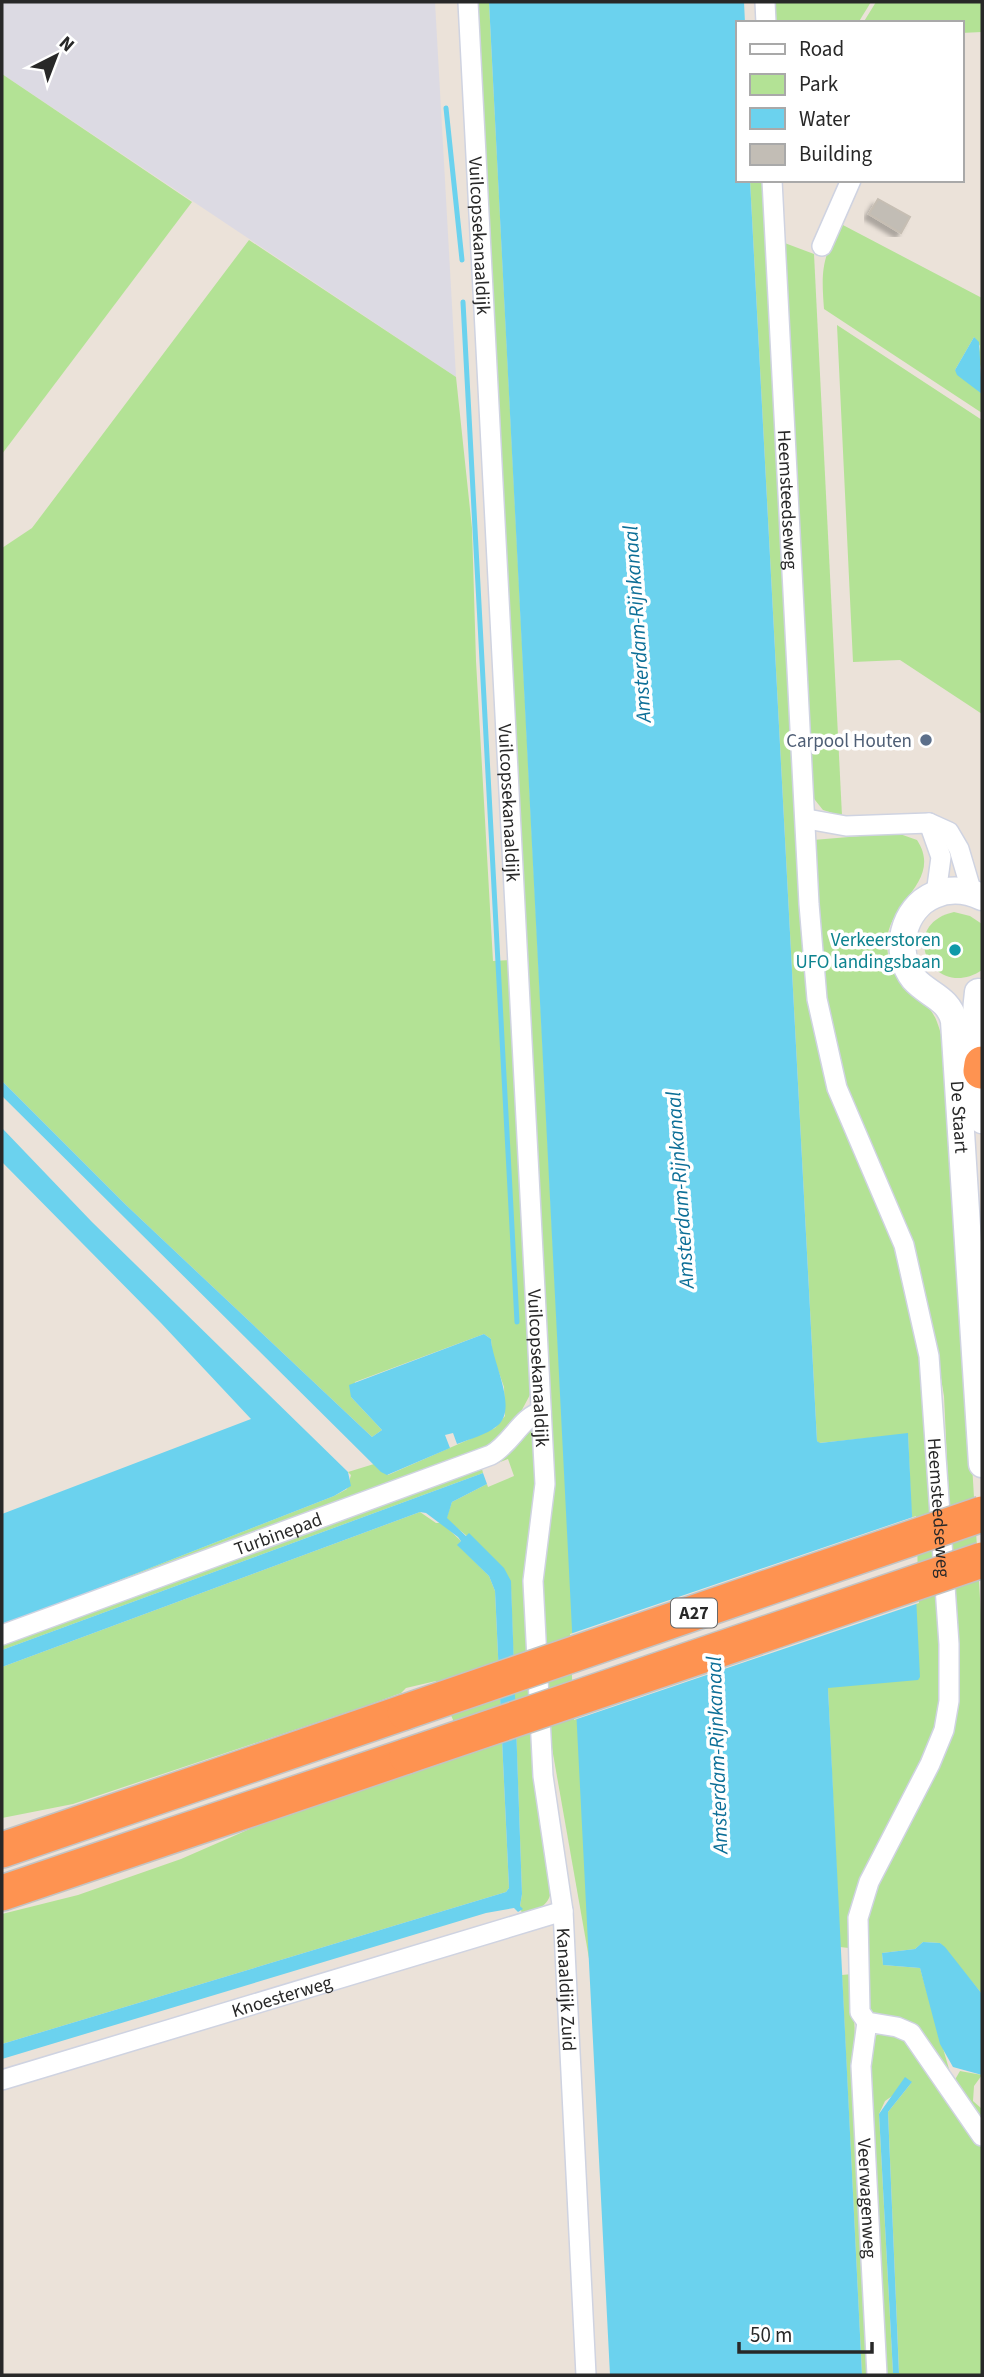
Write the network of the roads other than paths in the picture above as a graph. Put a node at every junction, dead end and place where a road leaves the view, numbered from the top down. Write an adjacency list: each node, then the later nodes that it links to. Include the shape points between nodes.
1 (468, 2): 15 (street, Vuilcopsekanaaldijk)
2 (765, 2): 3 (street)
3 (766, 21)
4 (772, 182): 7 (street, Heemsteedseweg)
5 (850, 182): 6 (street)
6 (822, 246)
7 (807, 819): 8 (street, via 846,826); 24 (street, Heemsteedseweg, via 809,904 820,1012 837,1087 904,1245 929,1356 949,1644 944,1730 869,1882 858,1918 860,2012)
8 (929, 823): 9 (street, via 941,857); 10 (street, via 949,832)
9 (936, 894): 10 (main road); 12 (main road, De Staart, via 909,917 902,942 908,969)
10 (977, 895)
11 (980, 990): 12 (main road, via 957,996); 13 (main road, De Staart, via 974,1045)
12 (930, 991): 16 (main road, De Staart, via 946,1003 954,1021)
13 (982, 1068): 14 (main road, De Staart)
14 (982, 1120)
15 (541, 1412): 19 (street, Vuilcopsekanaaldijk, via 545,1484 535,1558); 20 (street, Turbinepad, via 533,1414 512,1440 491,1455)
16 (982, 1464)
17 (982, 1514): 21 (highway, A27, bridge)
18 (982, 1560): 22 (highway, A27, bridge)
19 (535, 1602): 23 (street, Kanaaldijk Zuid, via 544,1776)
20 (2, 1635)
21 (2, 1850)
22 (2, 1893)
23 (563, 1911): 25 (street, Knoesterweg); 27 (street, Kanaaldijk Zuid)
24 (867, 2022): 26 (street, via 897,2026 911,2034); 28 (street, Veerwagenweg, via 861,2066)
25 (2, 2080)
26 (982, 2136)
27 (586, 2375)
28 (877, 2375)

